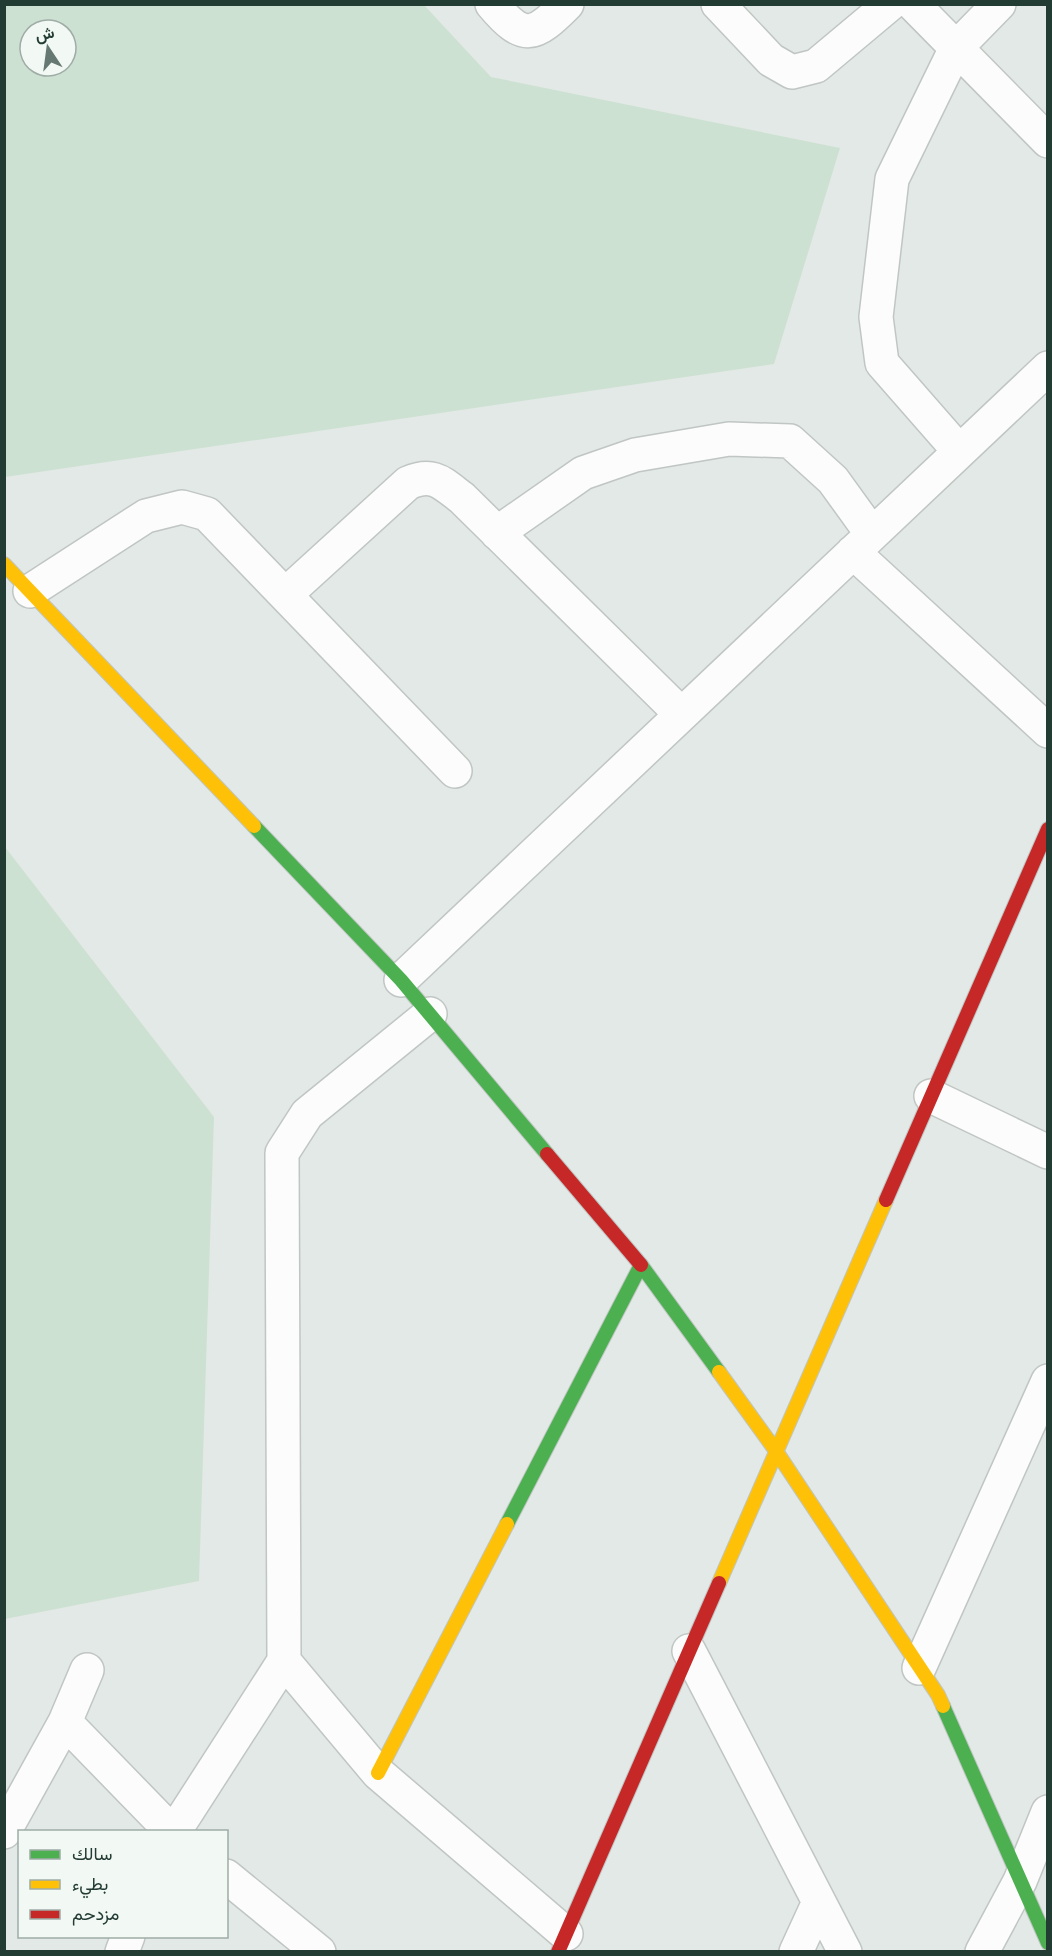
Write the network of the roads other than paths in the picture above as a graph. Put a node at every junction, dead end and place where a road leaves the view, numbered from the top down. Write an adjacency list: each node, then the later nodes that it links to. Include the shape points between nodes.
1 (492, 4): 2 (street, via 509,25 528,32 546,25)
2 (567, 4)
3 (718, 4): 4 (street, via 771,60 792,72 816,66)
4 (890, 4)
5 (913, 4): 7 (street)
6 (999, 4): 7 (street)
7 (956, 48): 8 (street); 10 (street, via 892,179 876,317 882,363)
8 (1047, 141)
9 (1047, 368): 10 (street)
10 (959, 451): 12 (street)
11 (497, 533): 12 (street, via 584,473 635,455 729,439 790,441 833,480); 15 (street, via 436,478 420,478 408,483); 16 (street)
12 (862, 543): 16 (street); 17 (street)
13 (4, 564): 14 (street)
14 (30, 591): 15 (street, via 146,516 182,507 207,514); 20 (street)
15 (285, 595): 18 (street)
16 (681, 714): 20 (street)
17 (1047, 731)
18 (455, 771)
19 (1047, 829): 22 (street)
20 (400, 980): 21 (street)
21 (430, 1014): 24 (street); 28 (street, via 307,1114 282,1153)
22 (931, 1096): 23 (street); 26 (street)
23 (1047, 1152)
24 (641, 1265): 26 (street); 32 (street)
25 (1047, 1381): 29 (street)
26 (776, 1451): 27 (street); 29 (street)
27 (689, 1651): 39 (street); 40 (street)
28 (284, 1661): 32 (street); 35 (street)
29 (919, 1668): 38 (street, via 938,1695)
30 (87, 1670): 31 (street)
31 (65, 1722): 34 (street); 36 (street)
32 (378, 1773): 40 (street)
33 (1047, 1812): 38 (street)
34 (171, 1830)
35 (174, 1830)
36 (4, 1832)
37 (228, 1878): 42 (street)
38 (1020, 1881): 41 (street); 45 (street)
39 (819, 1902): 43 (street); 44 (street)
40 (562, 1943)
41 (1047, 1943)
42 (311, 1949)
43 (796, 1952)
44 (845, 1952)
45 (982, 1952)

